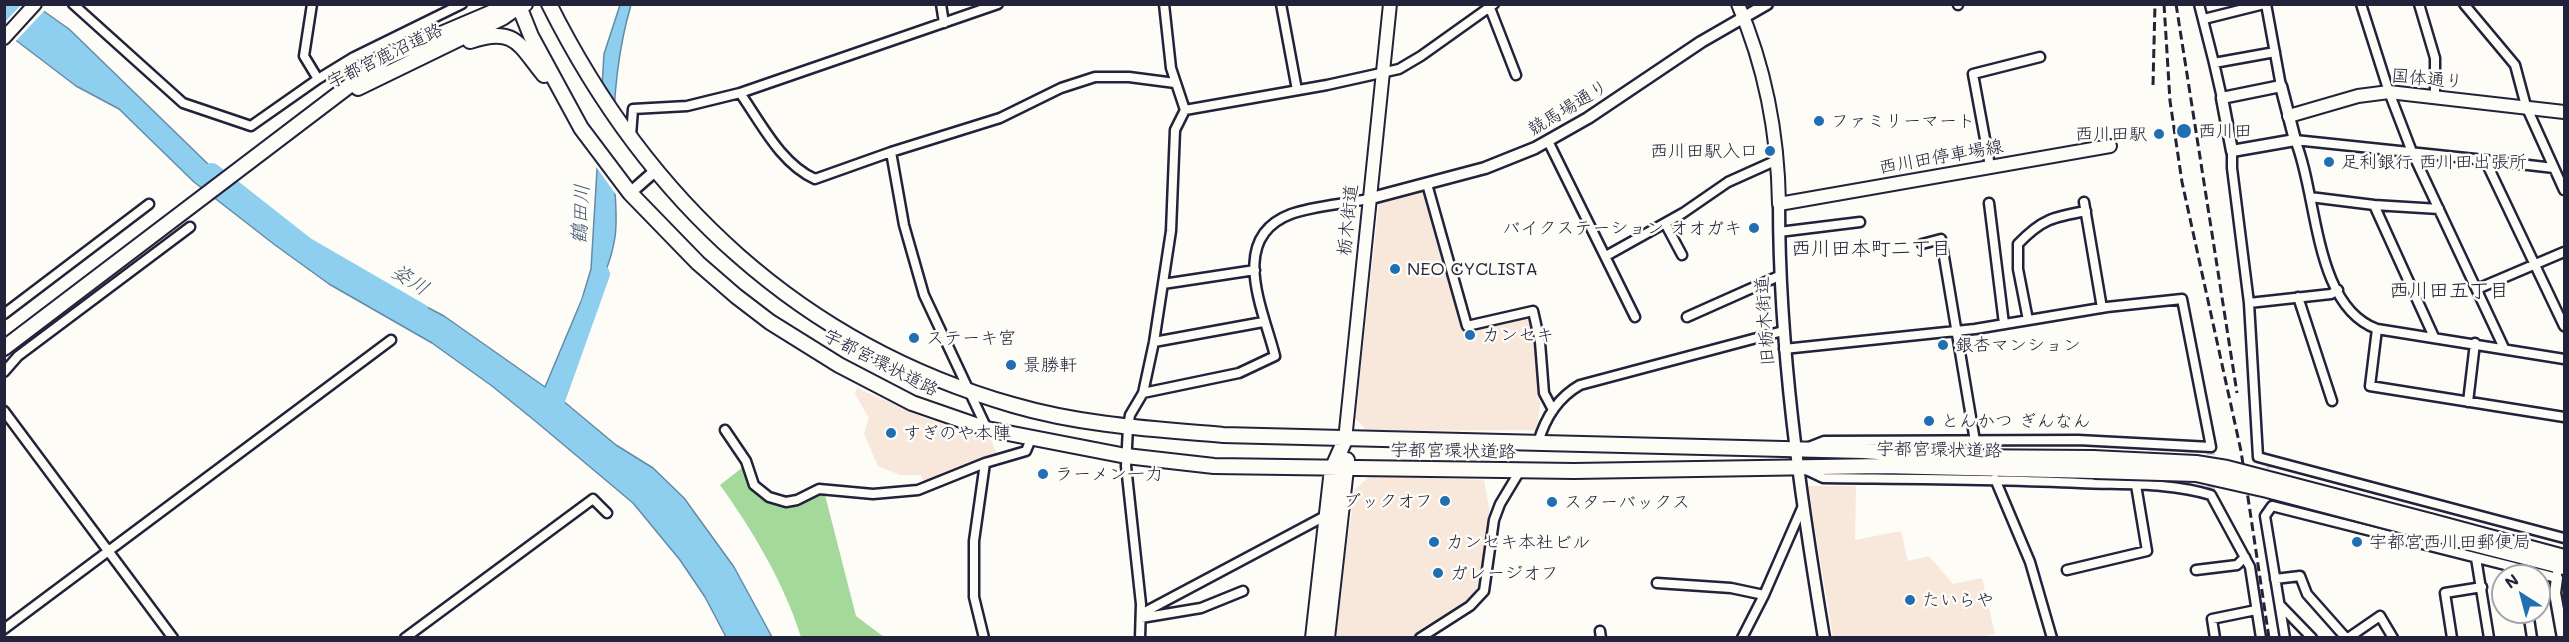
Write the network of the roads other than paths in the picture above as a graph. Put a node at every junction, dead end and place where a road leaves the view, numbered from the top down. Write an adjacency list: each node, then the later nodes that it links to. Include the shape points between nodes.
1 (35, 4): 25 (main road)
2 (73, 4): 32 (street, via 183,103 250,126)
3 (312, 4): 32 (street, via 304,56)
4 (462, 4): 32 (street, via 388,39)
5 (480, 4): 24 (highway, via 472,15)
6 (549, 4): 46 (highway, 宇都宮環状道路, via 592,84)
7 (941, 4): 23 (street)
8 (998, 4): 23 (street)
9 (1164, 4): 33 (street)
10 (1281, 4): 35 (street)
11 (1390, 4): 30 (main road, 栃木街道)
12 (1738, 4): 21 (main road, 旧栃木街道)
13 (1767, 4): 21 (street, 競馬場通り)
14 (2199, 4): 22 (street)
15 (2265, 4): 22 (street); 26 (street)
16 (2361, 4): 36 (street)
17 (2419, 4): 38 (street, via 2435,58)
18 (2464, 4): 41 (street, via 2515,65)
19 (521, 5): 24 (highway, 宇都宮鹿沼道路, via 500,9); 28 (highway, 宇都宮鹿沼道路); 39 (highway, 宇都宮環状道路)
20 (1492, 6): 30 (street, via 1421,56 1399,69); 31 (street)
21 (1744, 17): 48 (street, 競馬場通り); 53 (main road, 旧栃木街道, via 1766,82)
22 (2204, 19): 29 (street)
23 (944, 22): 37 (street)
24 (440, 34): 42 (highway, 宇都宮鹿沼道路, via 387,57)
25 (4, 38)
26 (2275, 52): 29 (street); 34 (street)
27 (2040, 57): 55 (street, via 1973,74)
28 (418, 60): 39 (highway, via 483,37 500,35 520,44); 42 (highway, 宇都宮鹿沼道路, via 385,73)
29 (2214, 63): 40 (street)
30 (1382, 72): 35 (street); 62 (main road, 栃木街道)
31 (1516, 75)
32 (318, 79)
33 (1175, 83): 43 (street); 51 (street, via 1095,77 1061,88 1000,118)
34 (2282, 86): 40 (street); 45 (street)
35 (1297, 90): 43 (street)
36 (2389, 92): 38 (main road, 国体通り); 45 (main road, 国体通り, via 2358,96); 52 (street)
37 (740, 93): 46 (street, via 687,106 633,109); 51 (street, via 786,159 815,179)
38 (2435, 97): 41 (main road, 国体通り)
39 (562, 98): 59 (highway, 宇都宮環状道路)
40 (2222, 98): 50 (street)
41 (2526, 106): 44 (main road, 国体通り); 56 (street)
42 (318, 110): 99 (highway, 宇都宮鹿沼道路)
43 (1185, 110): 79 (street, via 1176,130 1171,231)
44 (2565, 112)
45 (2289, 116): 47 (street)
46 (630, 139): 57 (highway, 宇都宮環状道路)
47 (2295, 140): 50 (street); 52 (street); 61 (street)
48 (1548, 141): 58 (street, 競馬場通り, via 1485,168); 75 (street)
49 (2110, 146): 55 (main road, 西川田停車場線)
50 (2232, 151): 83 (street)
51 (891, 152): 104 (street, via 904,225 921,286)
52 (2412, 152): 54 (street); 67 (street)
53 (1777, 160): 65 (main road, 旧栃木街道); 69 (street, via 1728,182)
54 (2485, 160): 56 (street); 76 (street)
55 (1990, 166): 65 (main road, 西川田停車場線)
56 (2554, 168): 60 (street)
57 (655, 171): 59 (street); 104 (highway, 宇都宮環状道路, via 735,255 789,296 872,347)
58 (1427, 184): 62 (street, 競馬場通り); 108 (street, via 1467,326 1533,311 1544,393)
59 (627, 189): 112 (highway, 宇都宮環状道路, via 698,263 786,332 902,398)
60 (2565, 190)
61 (2310, 197): 66 (street); 80 (street, via 2322,256)
62 (1368, 199): 77 (street, via 1291,214 1267,229 1256,248); 115 (main road, 栃木街道)
63 (1989, 203): 90 (street)
64 (149, 204): 85 (street)
65 (1779, 204): 71 (street, 旧栃木街道)
66 (2374, 205): 67 (street); 95 (street)
67 (2439, 209): 81 (street)
68 (1860, 222): 71 (street)
69 (1665, 223): 74 (street); 75 (street)
70 (190, 227): 103 (street, via 18,356)
71 (1779, 232): 78 (street, 旧栃木街道)
72 (1923, 244): 94 (street, via 1941,239)
73 (2565, 252): 76 (street)
74 (1682, 255)
75 (1606, 256): 86 (street)
76 (2535, 265): 81 (street); 91 (street)
77 (1255, 270): 79 (street); 89 (street)
78 (1779, 276): 87 (street); 93 (street, 旧栃木街道)
79 (1163, 284): 97 (street)
80 (2338, 290): 82 (street); 92 (street, via 2350,312 2363,324)
81 (2477, 290): 100 (street)
82 (2298, 297): 83 (street); 106 (street)
83 (2249, 303): 131 (street, via 2258,457)
84 (2102, 308): 88 (street); 88 (street, via 2085,206 2051,217 2018,244 2018,269); 116 (street, via 2182,299 2211,447 2078,440)
85 (4, 314)
86 (1635, 317)
87 (1687, 317)
88 (2028, 320): 90 (street)
89 (1263, 322): 97 (street); 105 (street, via 1275,356 1239,373)
90 (2004, 324): 94 (street)
91 (2565, 326)
92 (2377, 329): 95 (street); 107 (street, via 2370,386)
93 (1783, 331): 101 (street, 旧栃木街道); 108 (street, via 1589,382 1562,397)
94 (1958, 331): 101 (street); 116 (street)
95 (2434, 337): 98 (street)
96 (391, 340): 132 (street)
97 (1154, 342): 105 (street)
98 (2475, 343): 100 (street); 107 (street)
99 (4, 348)
100 (2504, 348): 102 (street)
101 (1784, 349): 118 (street, 旧栃木街道)
102 (2565, 359)
103 (4, 372)
104 (969, 390): 111 (highway, 宇都宮環状道路, via 1042,412); 112 (street)
105 (1143, 393): 111 (street, via 1130,415)
106 (2332, 401)
107 (2468, 402): 110 (street)
108 (1552, 410): 117 (street)
109 (4, 411): 132 (street)
110 (2565, 417)
111 (1128, 427): 115 (highway, 宇都宮環状道路); 119 (street)
112 (987, 429): 114 (highway, 宇都宮環状道路)
113 (725, 430): 120 (street, via 746,461 754,485 778,501 797,500 819,489 873,494 918,490)
114 (1031, 439): 119 (highway, 宇都宮環状道路); 120 (street, via 1026,451)
115 (1345, 440): 117 (highway, 宇都宮環状道路); 123 (highway, 栃木街道); 124 (highway, 栃木街道)
116 (1975, 441): 118 (street, via 1824,441)
117 (1538, 443): 118 (highway, 宇都宮環状道路)
118 (1797, 451): 121 (highway, 宇都宮環状道路, via 1863,451); 122 (street, 旧栃木街道)
119 (1126, 456): 123 (highway, 宇都宮環状道路, via 1214,466); 146 (street)
120 (985, 463): 151 (street, via 974,541 975,597)
121 (2094, 465): 122 (highway, 宇都宮環状道路); 136 (highway, 宇都宮環状道路, bridge, via 2196,474 2428,526)
122 (1798, 466): 125 (highway, 宇都宮環状道路); 126 (street, via 1823,478); 128 (street, 旧栃木街道)
123 (1332, 469): 124 (highway, 宇都宮環状道路); 130 (highway, 栃木街道)
124 (1348, 469): 125 (highway, 宇都宮環状道路); 154 (highway, 栃木街道)
125 (1521, 470): 155 (street, via 1494,520 1484,591 1470,606)
126 (1995, 479): 127 (street); 158 (street, via 2030,562)
127 (2136, 485): 133 (street, via 2187,488 2211,495); 137 (street, via 2147,551)
128 (1802, 508): 143 (street); 157 (street, 旧栃木街道)
129 (607, 513): 150 (street, via 593,499)
130 (1327, 515): 146 (street); 153 (highway, 栃木街道)
131 (2564, 537): 136 (street)
132 (108, 552): 147 (street); 149 (street)
133 (2245, 557): 138 (street, via 2237,565); 145 (street)
134 (2476, 558): 135 (street); 139 (street, via 2272,506 2265,516); 141 (street)
135 (2494, 564)
136 (2561, 564): 166 (street, via 2555,593)
137 (2067, 570)
138 (2196, 570)
139 (2276, 579): 144 (street); 163 (street, via 2300,576 2307,594)
140 (1657, 583): 143 (street, via 1731,588)
141 (2482, 587): 164 (street, via 2445,593); 165 (street)
142 (1243, 591): 146 (street, via 1201,609)
143 (1764, 596): 156 (street)
144 (2280, 605): 161 (street); 162 (street)
145 (2256, 610): 159 (street, via 2212,619); 160 (street)
146 (1141, 616): 152 (street)
147 (4, 629)
148 (2390, 637): 163 (street, via 2380,616)
149 (173, 638)
150 (405, 638)
151 (984, 638)
152 (1140, 638)
153 (1313, 638)
154 (1327, 638)
155 (1420, 638)
156 (1742, 638)
157 (1824, 638)
158 (2052, 638)
159 (2215, 638)
160 (2261, 638)
161 (2285, 638)
162 (2312, 638)
163 (2347, 638)
164 (2452, 638)
165 (2489, 638)
166 (2563, 638)

